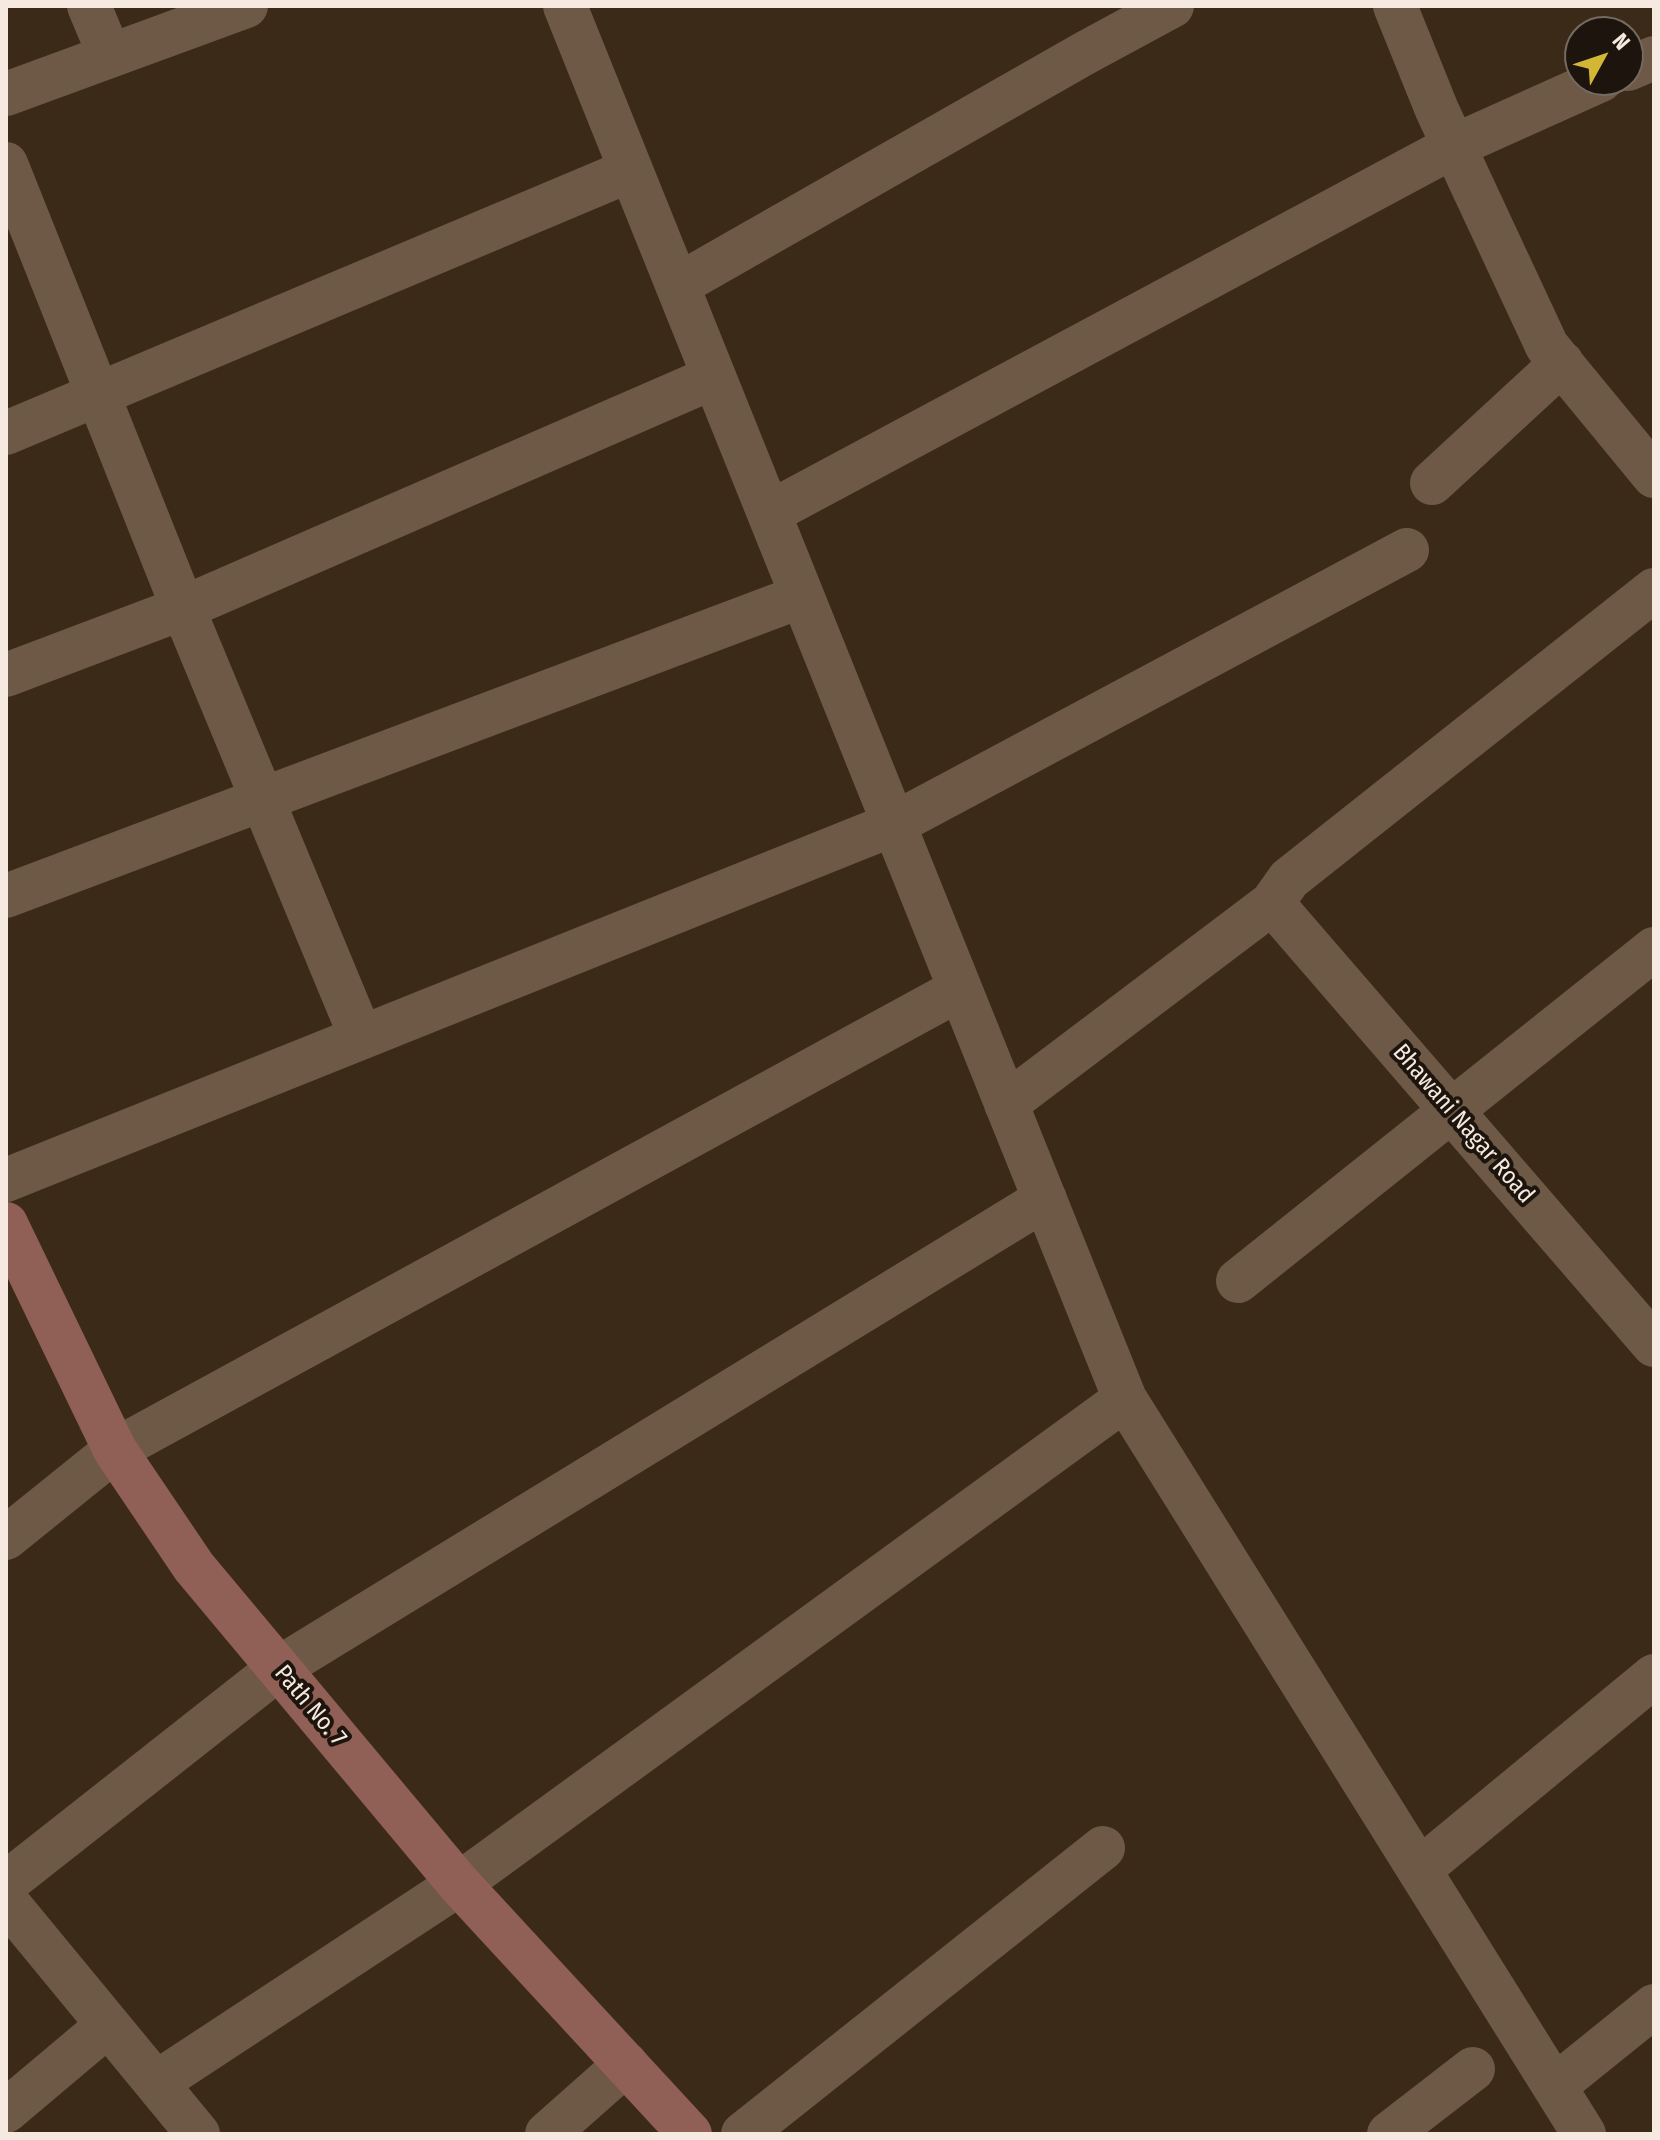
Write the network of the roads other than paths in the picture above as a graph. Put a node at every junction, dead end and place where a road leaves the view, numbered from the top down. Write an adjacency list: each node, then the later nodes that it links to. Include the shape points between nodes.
1 (89, 6): 6 (street)
2 (246, 6): 6 (street)
3 (565, 6): 11 (street)
4 (1172, 6): 12 (street)
5 (1395, 6): 9 (street)
6 (110, 56): 7 (street)
7 (6, 94)
8 (1565, 96): 9 (street)
9 (1454, 146): 13 (street, via 1547,346); 19 (street)
10 (6, 164): 15 (street)
11 (631, 170): 12 (street); 15 (street)
12 (678, 285): 14 (street)
13 (1562, 363): 17 (street); 18 (street)
14 (714, 377): 19 (street); 23 (street)
15 (98, 395): 16 (street); 23 (street)
16 (6, 433)
17 (1654, 476)
18 (1432, 483)
19 (769, 513): 22 (street)
20 (1407, 550): 26 (street)
21 (1654, 590): 28 (street, via 1289,879)
22 (802, 596): 25 (street); 26 (street)
23 (183, 608): 24 (street); 25 (street)
24 (6, 675)
25 (264, 801): 27 (street); 31 (street)
26 (894, 824): 30 (street); 31 (street)
27 (6, 896)
28 (1272, 903): 32 (street); 33 (street, Bhawani Nagar Road)
29 (1654, 949): 33 (street)
30 (960, 989): 32 (street); 40 (street)
31 (361, 1037): 34 (street)
32 (1006, 1104): 35 (street)
33 (1452, 1110): 37 (street); 38 (street, Bhawani Nagar Road)
34 (6, 1180)
35 (1045, 1199): 39 (street); 42 (street)
36 (6, 1224): 40 (street, Path No. 7)
37 (1238, 1281)
38 (1650, 1331)
39 (1125, 1399): 45 (street); 47 (street)
40 (115, 1450): 41 (street); 42 (street, Path No. 7, via 194,1567)
41 (6, 1538)
42 (279, 1668): 46 (street); 47 (street, Path No. 7)
43 (1654, 1676): 45 (street)
44 (1103, 1848): 59 (street)
45 (1419, 1870): 54 (street)
46 (6, 1883)
47 (459, 1884): 51 (street, Path No. 7); 53 (street)
48 (6, 1901): 50 (street)
49 (1654, 2006): 54 (street)
50 (108, 2025): 53 (street); 55 (street)
51 (626, 2064): 57 (street); 58 (street, Path No. 7)
52 (1473, 2069): 60 (street)
53 (156, 2083): 56 (street)
54 (1555, 2086): 61 (street)
55 (6, 2111)
56 (198, 2134)
57 (547, 2134)
58 (690, 2134)
59 (743, 2134)
60 (1389, 2134)
61 (1584, 2134)

